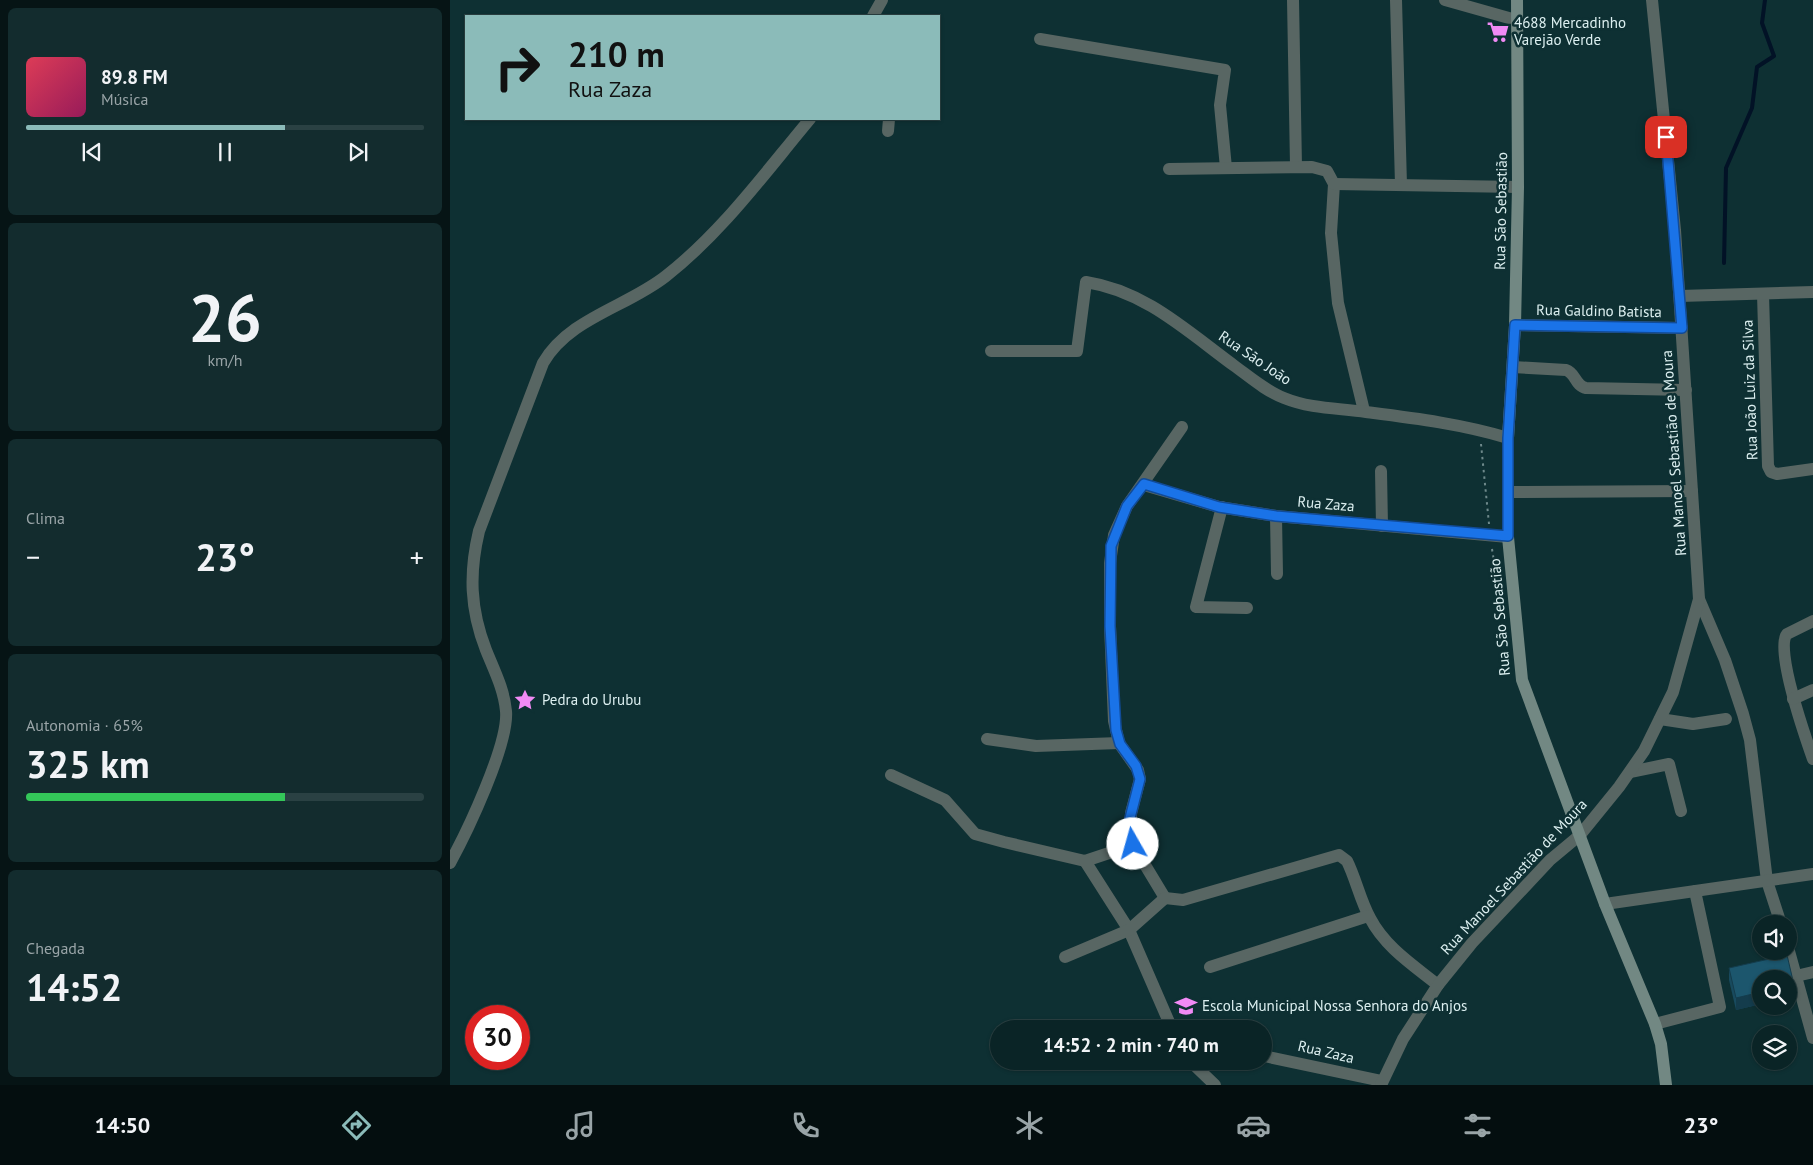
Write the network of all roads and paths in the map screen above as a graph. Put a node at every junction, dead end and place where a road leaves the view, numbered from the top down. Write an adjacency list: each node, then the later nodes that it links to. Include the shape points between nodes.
1 (882, 0): 7 (street)
2 (1293, 0): 11 (street)
3 (1396, 0): 15 (street)
4 (1445, 0): 8 (street)
5 (1517, 0): 8 (street, Rua São Sebastião)
6 (1652, 0): 19 (street, Rua Manoel Sebastião de Moura)
7 (874, 15)
8 (1516, 20): 16 (street, Rua São Sebastião)
9 (1040, 40): 12 (street, via 1225,70 1220,105)
10 (809, 120): 57 (street, via 714,234 665,277 568,334 543,363 479,531 472,565 472,599 479,631 502,690 506,724 466,834)
11 (1296, 166): 12 (street); 14 (street, via 1324,169 1331,174)
12 (1226, 168): 13 (street)
13 (1169, 169)
14 (1334, 184): 15 (street); 25 (street, via 1331,233 1338,304)
15 (1401, 185): 16 (street)
16 (1518, 187): 20 (street, Rua São Sebastião)
17 (1813, 292): 18 (street)
18 (1763, 294): 19 (street); 29 (street, Rua João Luiz da Silva, via 1768,466 1777,474)
19 (1680, 296): 21 (street, Rua Manoel Sebastião de Moura)
20 (1515, 325): 21 (street, Rua Galdino Batista); 23 (street, Rua São Sebastião)
21 (1682, 328): 24 (street, Rua Manoel Sebastião de Moura)
22 (991, 351): 25 (street, Rua São João, via 1077,351 1086,282 1106,285 1149,303 1272,392 1307,406)
23 (1513, 367): 24 (street, via 1566,370 1572,373 1580,386 1592,389); 28 (street, Rua São Sebastião)
24 (1686, 390): 32 (street, Rua Manoel Sebastião de Moura)
25 (1364, 411): 27 (street, Rua São João)
26 (1182, 428): 31 (street)
27 (1480, 429): 28 (street, Rua São João); 37 (path)
28 (1508, 438): 33 (street, Rua São Sebastião)
29 (1813, 470)
30 (1381, 471): 36 (street)
31 (1144, 484): 34 (street, Rua Zaza); 49 (street, via 1121,518 1114,535 1110,563 1112,699)
32 (1692, 491): 33 (street); 40 (street, Rua Manoel Sebastião de Moura)
33 (1508, 492): 38 (street, Rua São Sebastião)
34 (1222, 507): 35 (street, Rua Zaza); 42 (street, via 1196,608)
35 (1276, 516): 36 (street, Rua Zaza); 39 (street)
36 (1382, 526): 37 (street, Rua Zaza)
37 (1490, 534): 38 (street, Rua Zaza); 41 (path)
38 (1508, 536): 54 (street, Rua São Sebastião, via 1522,680)
39 (1276, 574)
40 (1699, 599): 46 (street, Rua Manoel Sebastião de Moura, via 1673,692); 59 (street, via 1725,660 1750,740)
41 (1502, 606)
42 (1247, 608)
43 (1813, 622): 45 (street, via 1791,631 1784,639)
44 (1813, 690): 45 (street)
45 (1793, 699): 50 (street)
46 (1660, 719): 47 (street, via 1693,724); 51 (street, Rua Manoel Sebastião de Moura)
47 (1726, 719)
48 (987, 739): 49 (street, via 1036,746)
49 (1120, 744): 55 (street, via 1136,766 1140,779 1130,818)
50 (1813, 759)
51 (1630, 772): 53 (street, via 1670,764); 54 (street, Rua Manoel Sebastião de Moura)
52 (891, 775): 56 (street, via 946,800 975,834)
53 (1681, 811)
54 (1580, 835): 62 (street, Rua São Sebastião); 71 (street, Rua Manoel Sebastião de Moura, via 1550,860 1472,942)
55 (1133, 844): 56 (street); 61 (street)
56 (1085, 861): 65 (street)
57 (450, 863)
58 (1813, 874): 59 (street)
59 (1767, 881): 60 (street); 63 (street)
60 (1695, 891): 62 (street); 73 (street, via 1720,1007)
61 (1165, 898): 64 (street, via 1184,900 1339,855 1346,858 1351,868); 65 (street)
62 (1605, 904): 73 (street, Rua São Sebastião)
63 (1777, 915)
64 (1368, 916): 67 (street); 71 (street, via 1387,944)
65 (1129, 930): 66 (street); 72 (street)
66 (1065, 958)
67 (1210, 967)
68 (1813, 972): 69 (street)
69 (1797, 976)
70 (1797, 980): 74 (street)
71 (1438, 985): 77 (street, Rua Manoel Sebastião de Moura)
72 (1168, 1020)
73 (1655, 1024): 79 (street, Rua São Sebastião)
74 (1813, 1038)
75 (1272, 1058): 77 (street, Rua Zaza)
76 (1201, 1070): 78 (street)
77 (1381, 1083)
78 (1215, 1085)
79 (1666, 1085)

